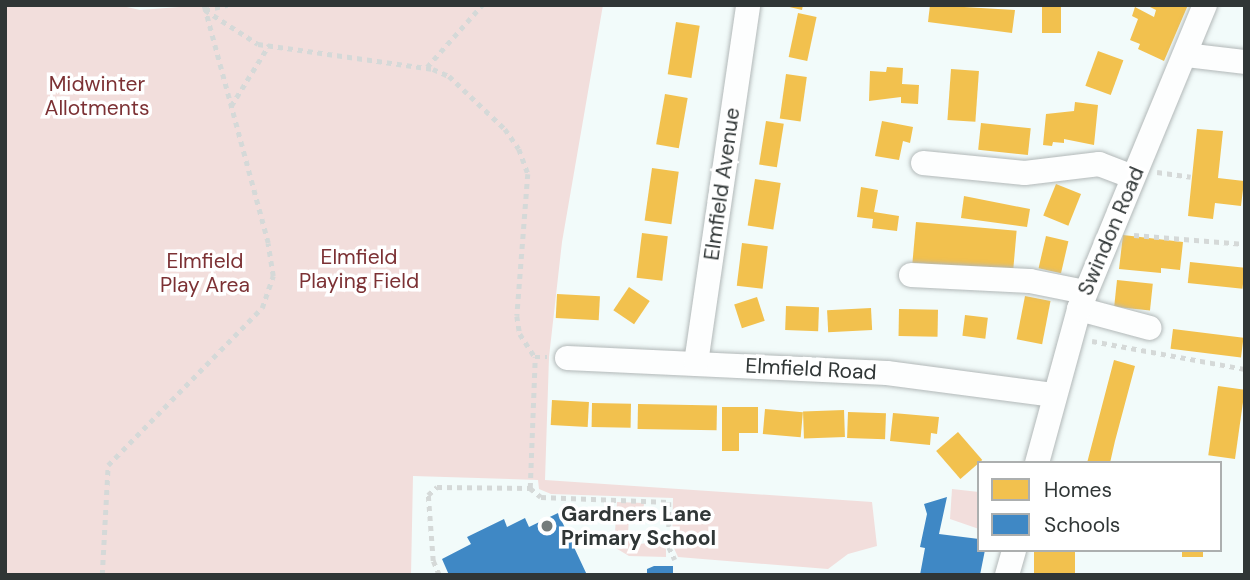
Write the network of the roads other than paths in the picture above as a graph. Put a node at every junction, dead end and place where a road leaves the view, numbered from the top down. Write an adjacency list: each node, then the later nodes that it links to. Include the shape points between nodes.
1 (748, 5): 11 (street, Elmfield Avenue)
2 (1205, 5): 3 (street, Swindon Road)
3 (1186, 55): 4 (street); 6 (street, Swindon Road)
4 (1245, 62)
5 (923, 163): 6 (street, via 1025,173 1099,164)
6 (1135, 173): 8 (street, Swindon Road)
7 (911, 275): 8 (street, via 1030,281)
8 (1082, 301): 9 (street); 12 (street, Swindon Road)
9 (1150, 328)
10 (567, 358): 11 (street, Elmfield Road)
11 (696, 363): 12 (street, Elmfield Road, via 911,375)
12 (1054, 395): 13 (street, Swindon Road)
13 (1038, 461)
14 (1013, 552): 15 (street)
15 (1007, 575)

